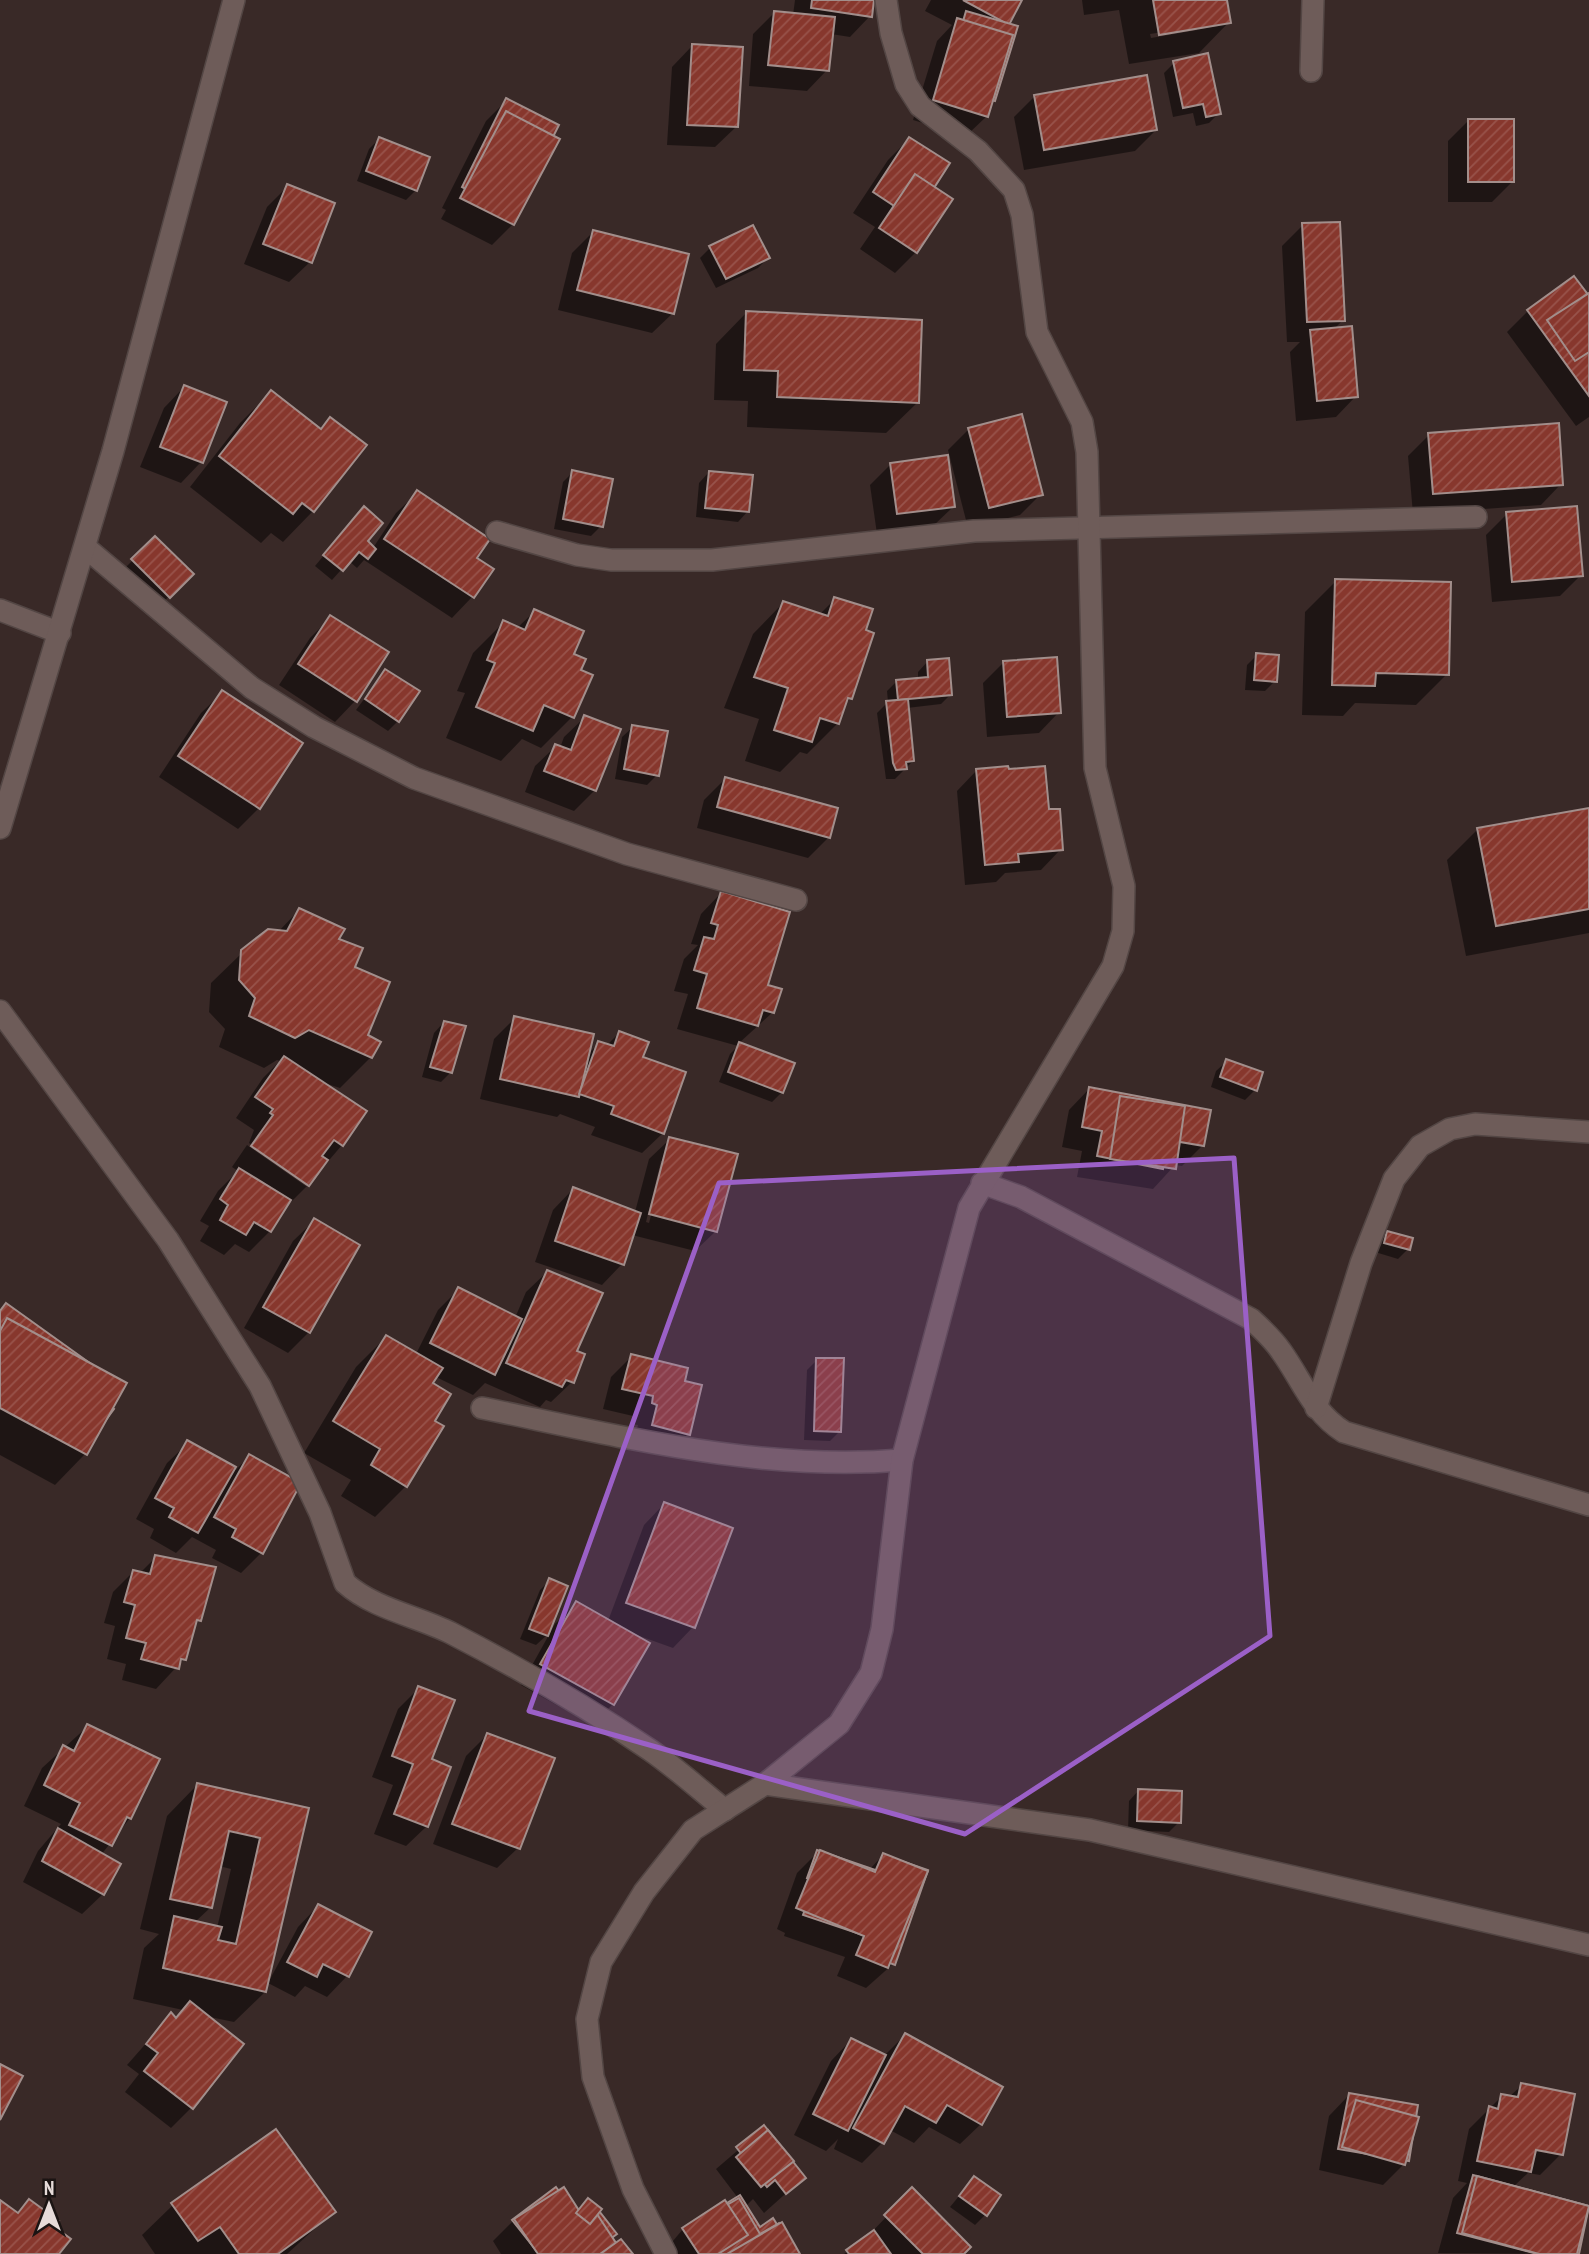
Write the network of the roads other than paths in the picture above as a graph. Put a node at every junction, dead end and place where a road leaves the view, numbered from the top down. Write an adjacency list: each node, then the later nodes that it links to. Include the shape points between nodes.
1 (234, 0): 8 (street)
2 (886, 0): 6 (street, via 906,84 919,106 978,151 1014,190 1022,215 1037,332 1082,422)
3 (1314, 0): 4 (street)
4 (1311, 71)
5 (1476, 517): 6 (street)
6 (1090, 526): 7 (street, via 917,535 712,560 611,561); 15 (street, via 1096,768 1124,886 1123,931 1113,966)
7 (497, 532)
8 (85, 547): 10 (street); 12 (street, via 252,688 314,727 414,778 627,854)
9 (0, 610): 10 (street)
10 (60, 633): 11 (street)
11 (0, 828)
12 (796, 900)
13 (0, 1011): 21 (street, via 169,1240 260,1386 320,1513 345,1583 387,1608 449,1632 558,1692 651,1751)
14 (1589, 1132): 17 (street, via 1475,1124 1450,1129 1420,1146 1394,1179 1361,1263)
15 (982, 1183): 17 (street, via 1021,1197 1251,1319 1281,1350); 18 (street, via 969,1208)
16 (482, 1408): 18 (street, via 664,1446 798,1463)
17 (1316, 1408): 19 (street, via 1344,1432)
18 (902, 1460): 20 (street, via 881,1629 871,1673 839,1724)
19 (1589, 1505)
20 (765, 1784): 21 (street); 22 (street, via 1090,1830)
21 (725, 1810): 23 (street, via 693,1830 644,1892 601,1962 587,2019 593,2077 633,2189)
22 (1589, 1945)
23 (666, 2254)

